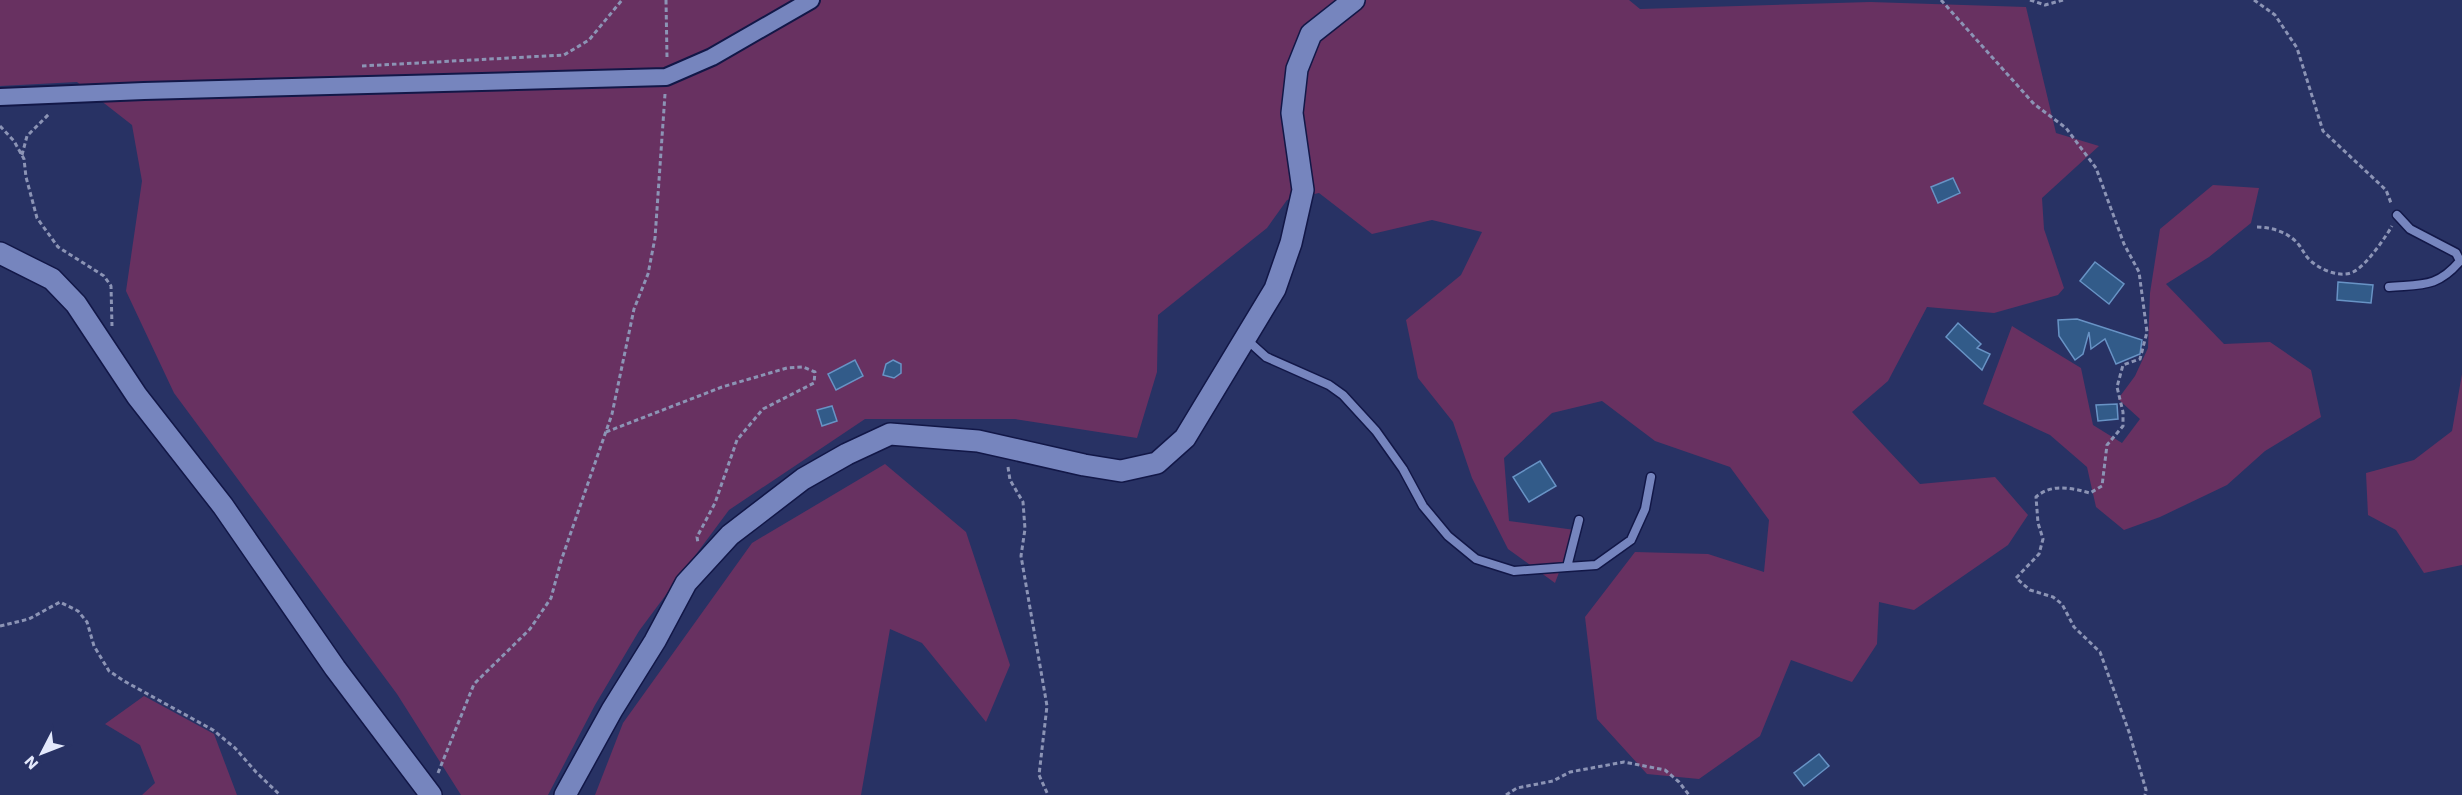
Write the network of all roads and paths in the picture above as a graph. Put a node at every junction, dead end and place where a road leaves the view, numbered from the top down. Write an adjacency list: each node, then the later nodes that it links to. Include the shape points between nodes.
1 (622, 0): 9 (path, via 589,40 564,55)
2 (666, 0): 10 (path)
3 (811, 0): 10 (street, via 712,57)
4 (1354, 0): 19 (street, via 1311,34 1297,69 1292,113 1303,190 1275,289)
5 (1941, 0): 34 (path, via 2034,104 2066,128 2096,168 2124,244 2139,272 2147,332 2140,359 2123,365 2117,387 2123,426 2107,445 2102,486 2090,493 2065,487 2043,490 2036,497 2043,539 2038,554 2016,578 2030,590 2054,597 2062,604 2074,627 2100,652 2129,732)
6 (2030, 0): 7 (path, via 2045,5)
7 (2063, 0)
8 (2254, 0): 15 (path, via 2276,15 2297,48 2323,131 2386,190)
9 (351, 67)
10 (666, 77): 11 (street); 21 (path, via 655,238)
11 (73, 94): 12 (street); 14 (path, via 27,136)
12 (0, 97)
13 (0, 126): 14 (path)
14 (22, 155): 20 (path, via 37,218 58,247 104,276 111,286 114,324)
15 (2397, 215): 16 (path, via 2367,260 2354,272 2343,274 2323,269 2284,233); 18 (lane, via 2410,229 2456,253 2460,261 2433,283)
16 (2257, 227)
17 (0, 253): 20 (street, via 52,279 76,304)
18 (2388, 287)
19 (1245, 338): 22 (street, via 1185,438 1157,463 1121,471); 26 (lane, via 1266,357 1343,395 1376,431 1423,506 1448,537 1476,559 1514,571)
20 (101, 342): 28 (street, via 136,396 223,506 335,668)
21 (606, 432): 25 (path, via 755,377 788,368 804,367 815,372 814,382 763,409 737,440 716,502 697,537); 28 (path, via 551,598 530,629 474,684)
22 (1008, 448): 25 (street, via 978,441 891,434 803,479 730,535); 31 (path, via 1010,480 1023,502 1021,556 1047,706 1039,775)
23 (1651, 477): 26 (lane, via 1645,509 1631,540 1596,565)
24 (1579, 520): 26 (lane)
25 (701, 567): 30 (street, via 686,583)
26 (1568, 567)
27 (0, 626): 29 (path, via 29,619 60,602 78,610 109,670 213,730)
28 (430, 794)
29 (280, 795)
30 (565, 795)
31 (1048, 795)
32 (1506, 795): 33 (path, via 1570,772 1624,762 1665,770)
33 (1689, 795)
34 (2145, 795)

